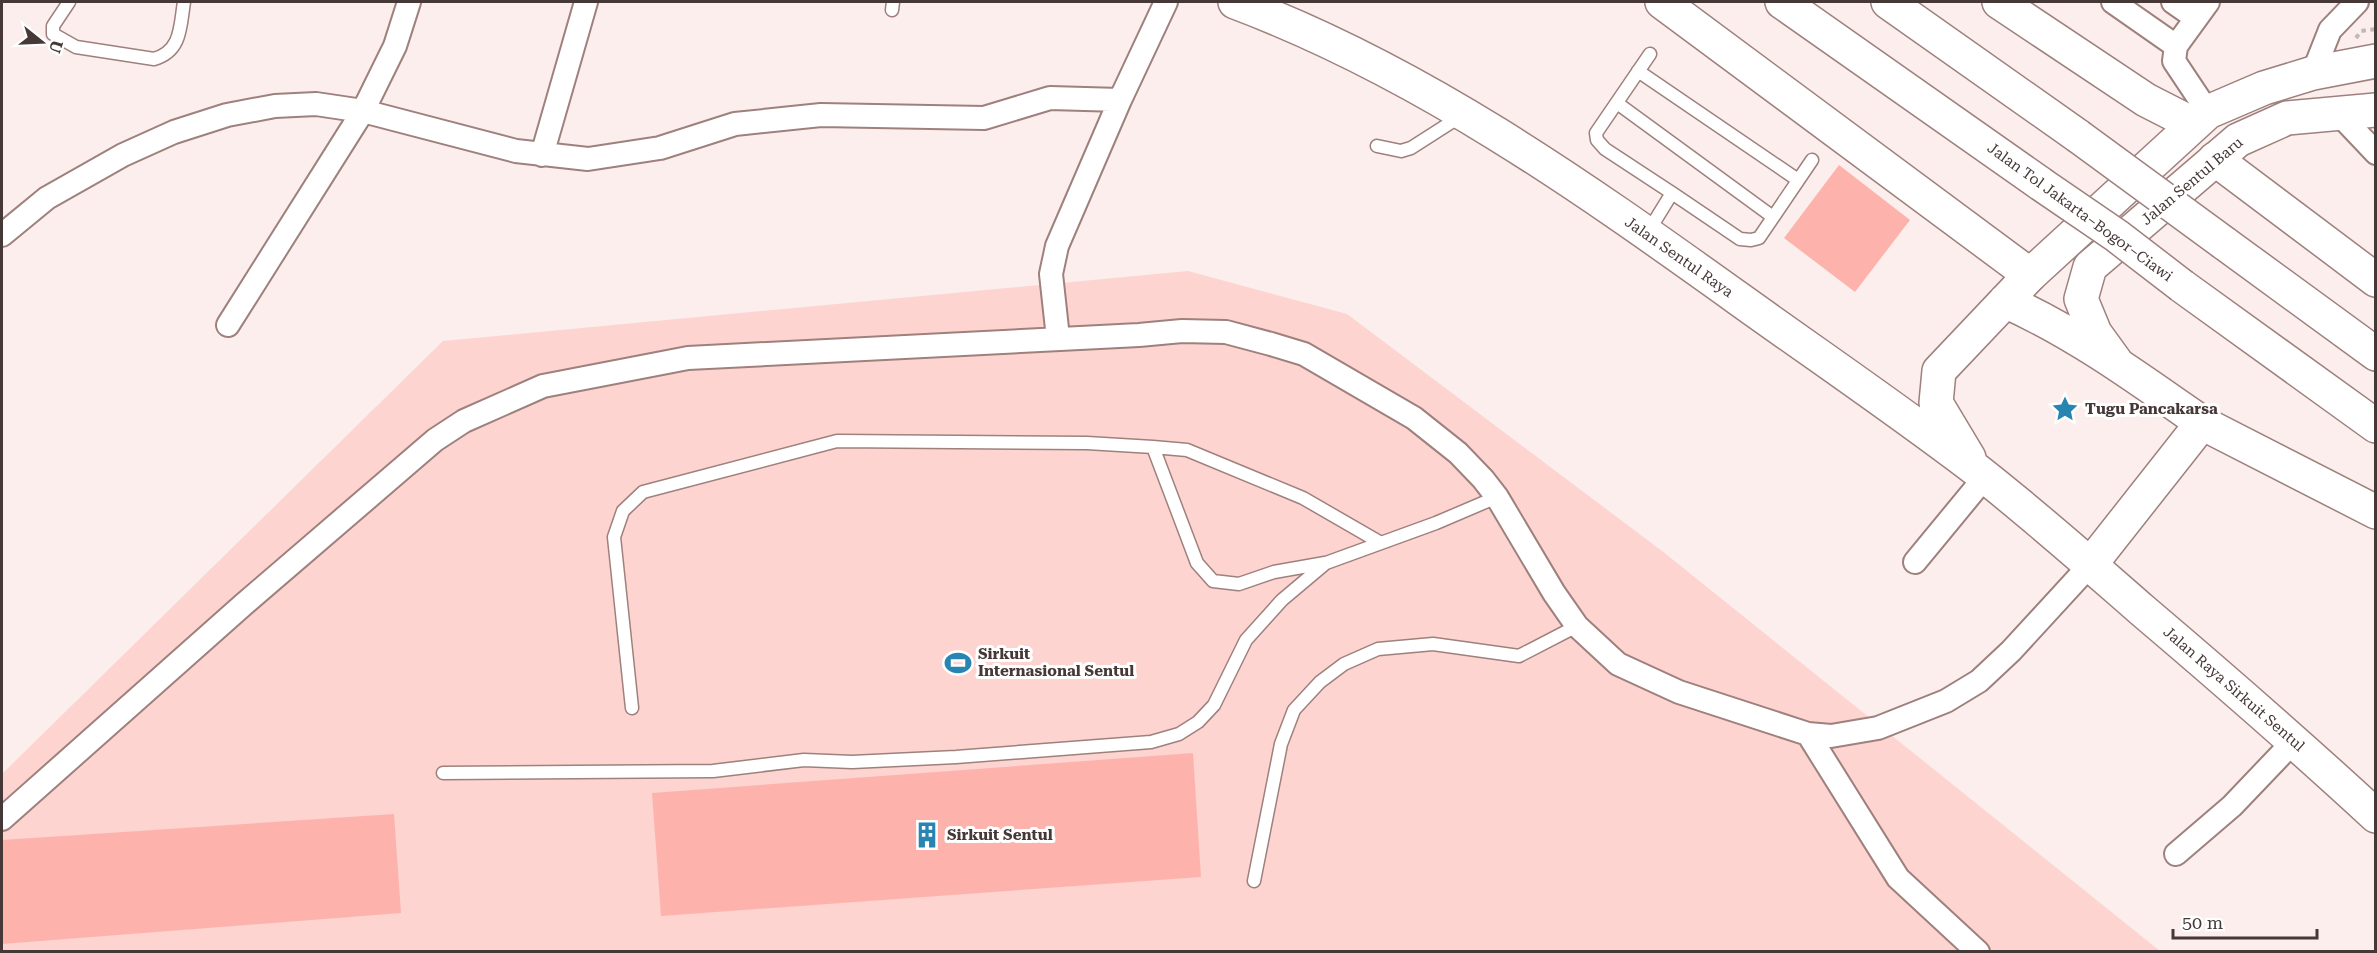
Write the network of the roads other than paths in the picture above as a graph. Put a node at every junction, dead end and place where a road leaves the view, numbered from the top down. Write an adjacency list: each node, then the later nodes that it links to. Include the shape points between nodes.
1 (69, 2): 2 (lane, via 56,19 53,34 76,47 154,59 167,55 177,41)
2 (184, 2)
3 (409, 2): 23 (street, via 395,46)
4 (586, 2): 29 (street)
5 (1166, 2): 20 (street)
6 (1235, 2): 24 (main road, Jalan Sentul Raya, via 1329,41)
7 (1662, 2): 37 (main road)
8 (1782, 2): 45 (main road, Jalan Tol Jakarta–Bogor–Ciawi, bridge)
9 (1888, 2): 42 (main road, bridge)
10 (1999, 2): 26 (main road, via 2146,100)
11 (2112, 2): 15 (street)
12 (2173, 2): 14 (street)
13 (2357, 2): 19 (street, via 2330,30)
14 (2202, 10): 15 (street)
15 (2176, 46): 26 (street, via 2174,61)
16 (1650, 54): 18 (lane)
17 (2376, 61): 19 (main road)
18 (1638, 72): 21 (lane); 32 (lane)
19 (2313, 73): 26 (main road, via 2264,88)
20 (1120, 100): 29 (street, via 1050,98 984,118 820,115 735,124 660,148 588,159); 41 (street, via 1058,246 1051,274)
21 (1617, 104): 33 (lane, via 1596,133 1597,140); 34 (lane)
22 (2376, 110): 25 (main road, Jalan Sentul Baru)
23 (363, 111): 29 (street); 36 (street, via 316,104 275,106 227,115 174,132 123,155 47,198); 40 (street)
24 (1466, 113): 27 (lane, via 1411,148 1401,151); 35 (main road, Jalan Sentul Raya)
25 (2339, 114): 28 (street); 30 (main road, Jalan Sentul Baru, via 2287,118 2238,140)
26 (2200, 118): 37 (main road)
27 (1377, 146)
28 (2376, 153)
29 (543, 155)
30 (2215, 159): 38 (main road); 43 (main road, Jalan Sentul Baru, via 2090,267 2081,298 2095,333)
31 (1812, 160): 32 (lane)
32 (1798, 180): 34 (lane)
33 (1672, 193): 34 (lane, via 1740,239 1759,238); 35 (lane)
34 (1773, 217)
35 (1647, 233): 47 (main road, Jalan Sentul Raya)
36 (2, 236)
37 (2030, 275): 39 (main road)
38 (2376, 280)
39 (2004, 301): 43 (main road, via 2043,318); 47 (main road, via 1939,371 1936,403)
40 (228, 325)
41 (1058, 338): 48 (street, via 1226,332 1304,354 1414,418 1458,453); 60 (street, via 688,358 543,386 464,421 435,440 243,605)
42 (2376, 354)
43 (2116, 362): 44 (main road)
44 (2202, 423): 49 (main road); 53 (main road)
45 (2376, 426)
46 (1153, 447): 50 (lane, via 1187,450 1303,498); 52 (lane, via 1197,563 1213,581 1239,584 1274,572); 55 (lane, via 837,441 643,492 623,511 614,537)
47 (1980, 473): 51 (street); 53 (main road, Jalan Sentul Raya)
48 (1497, 497): 50 (lane); 54 (street)
49 (2376, 512)
50 (1381, 543): 52 (lane)
51 (1915, 562)
52 (1326, 563): 58 (lane, via 1281,600 1246,640 1214,705 1198,722 1179,734 1151,742 956,757 804,760 713,771)
53 (2090, 565): 56 (street, via 2012,651 1979,681 1946,701 1878,728 1831,736); 57 (main road, Jalan Raya Sirkuit Sentul)
54 (1577, 626): 56 (street, via 1618,664 1679,692); 62 (lane, via 1519,656 1433,644 1378,649 1344,663 1294,710 1281,744)
55 (632, 708)
56 (1808, 734): 63 (street, via 1898,878)
57 (2294, 741): 59 (main road, Jalan Raya Sirkuit Sentul); 61 (street, via 2232,806)
58 (443, 773)
59 (2376, 816)
60 (2, 819)
61 (2175, 854)
62 (1254, 880)
63 (1978, 951)

